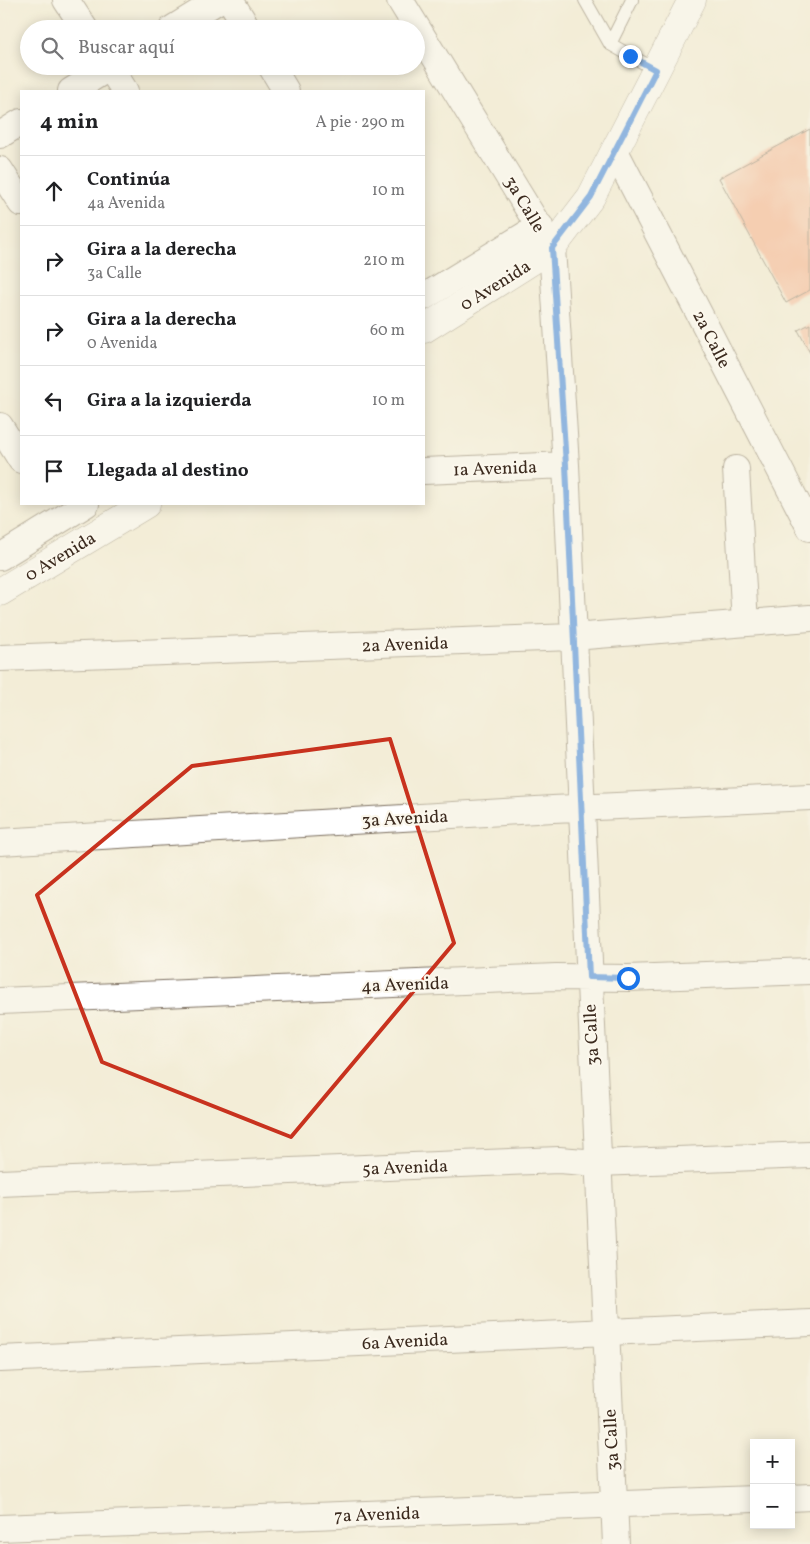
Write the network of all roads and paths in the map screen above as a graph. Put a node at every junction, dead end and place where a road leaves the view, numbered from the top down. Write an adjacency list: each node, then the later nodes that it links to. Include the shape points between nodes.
1 (66, 0): 8 (street)
2 (219, 0): 9 (street)
3 (230, 0): 10 (street)
4 (400, 0): 11 (street, 3a Calle)
5 (585, 0): 13 (lane)
6 (632, 0): 13 (lane)
7 (692, 0): 14 (street, 0 Avenida)
8 (79, 20)
9 (187, 20)
10 (242, 20)
11 (412, 20)
12 (425, 41): 26 (street, 3a Calle)
13 (610, 44): 14 (lane)
14 (656, 70): 23 (street, 0 Avenida)
15 (97, 75): 18 (street)
16 (115, 75): 19 (street)
17 (276, 75): 20 (street)
18 (73, 90)
19 (124, 90)
20 (285, 90)
21 (20, 123): 22 (street)
22 (0, 135)
23 (615, 150): 26 (street, 0 Avenida, via 591,197); 36 (street, 2a Calle)
24 (0, 170): 25 (street)
25 (20, 201)
26 (546, 237): 27 (street, 0 Avenida); 28 (street, 0 Avenida); 31 (street, 3a Calle)
27 (425, 297)
28 (425, 329)
29 (0, 426): 30 (street)
30 (20, 458)
31 (566, 465): 33 (street, 1a Avenida); 41 (street, 3a Calle)
32 (736, 469): 40 (street)
33 (425, 471)
34 (84, 505): 37 (street, 0 Avenida)
35 (144, 505): 38 (street, 0 Avenida)
36 (810, 528)
37 (0, 557)
38 (0, 592)
39 (810, 618): 40 (street, 2a Avenida)
40 (745, 623): 41 (street, 2a Avenida)
41 (574, 637): 42 (street, 2a Avenida); 44 (street, 3a Calle)
42 (0, 658)
43 (810, 797): 44 (street, 3a Avenida)
44 (580, 808): 45 (street, 3a Avenida); 47 (street, 3a Calle)
45 (0, 842)
46 (810, 971): 47 (street, 4a Avenida)
47 (589, 977): 48 (street, 4a Avenida); 50 (street, 3a Calle)
48 (0, 1001)
49 (810, 1155): 50 (street, 5a Avenida)
50 (598, 1163): 51 (street, 5a Avenida, via 559,1160); 53 (street, 3a Calle)
51 (0, 1183)
52 (810, 1323): 53 (street, 6a Avenida)
53 (606, 1332): 54 (street, 6a Avenida); 58 (street, 3a Calle)
54 (0, 1360)
55 (810, 1497): 56 (street)
56 (795, 1498)
57 (750, 1500): 58 (street, 7a Avenida)
58 (614, 1506): 59 (street, 7a Avenida); 60 (street, 3a Calle)
59 (0, 1528)
60 (616, 1544)

